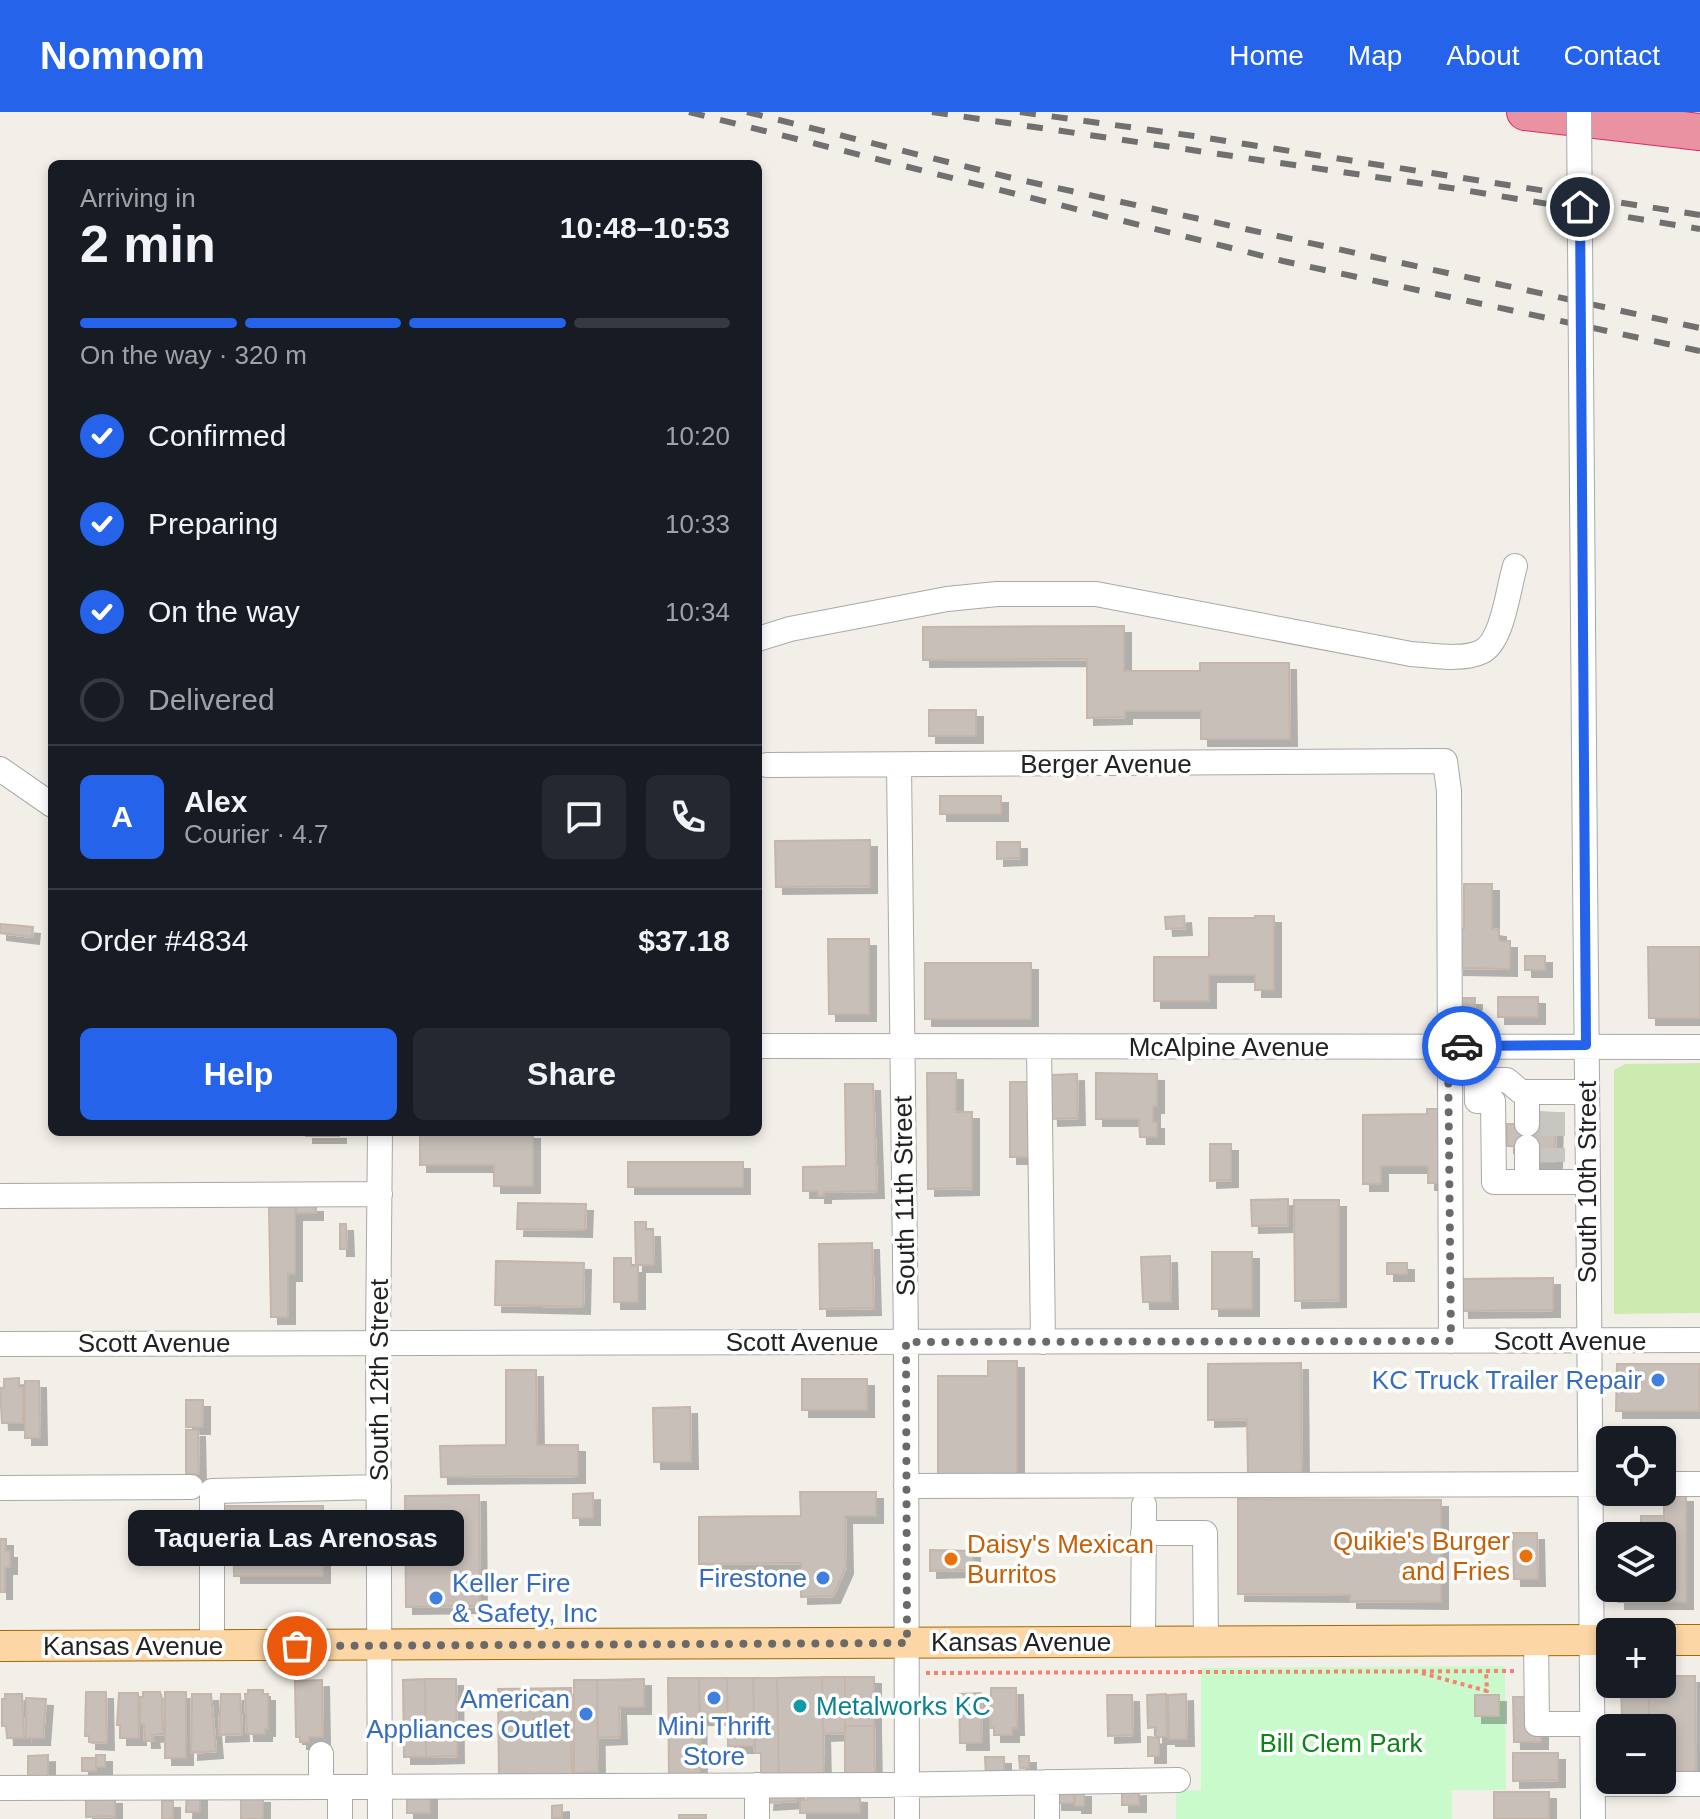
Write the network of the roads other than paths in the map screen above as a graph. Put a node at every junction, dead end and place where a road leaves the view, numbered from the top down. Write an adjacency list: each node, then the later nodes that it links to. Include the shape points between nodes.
1 (1525, 112): 3 (highway)
2 (1579, 112): 10 (street, South 10th Street, bridge)
3 (1700, 132)
4 (1515, 566): 5 (street, via 1490,646 1479,654 1459,656 1411,654 1096,594 947,599)
5 (762, 638)
6 (767, 765): 7 (street, Berger Avenue)
7 (899, 765): 12 (street, Berger Avenue, via 1445,761); 16 (street, South 11th Street)
8 (0, 769): 9 (street)
9 (48, 802)
10 (1586, 1045): 13 (street, McAlpine Avenue); 15 (street, McAlpine Avenue); 19 (street, South 10th Street)
11 (762, 1046): 16 (street, McAlpine Avenue)
12 (1448, 1046): 13 (street, McAlpine Avenue); 14 (street, McAlpine Avenue); 27 (street)
13 (1476, 1046): 17 (street)
14 (1039, 1047): 16 (street, McAlpine Avenue); 30 (street)
15 (1700, 1047)
16 (902, 1048): 29 (street, South 11th Street)
17 (1477, 1080): 18 (street, via 1507,1080); 20 (street, via 1477,1101)
18 (1524, 1092): 19 (street, via 1553,1102); 20 (street, via 1508,1102); 22 (street)
19 (1586, 1092): 23 (street, South 10th Street)
20 (1493, 1101): 22 (street, via 1494,1182)
21 (380, 1136): 24 (street, South 12th Street)
22 (1527, 1182): 23 (street, via 1553,1172)
23 (1587, 1182): 28 (street, South 10th Street)
24 (380, 1194): 25 (street); 31 (street, South 12th Street)
25 (0, 1196)
26 (1700, 1340): 28 (street, Scott Avenue)
27 (1451, 1341): 28 (street, Scott Avenue); 30 (street, Scott Avenue)
28 (1588, 1341): 33 (street, South 10th Street)
29 (906, 1342): 30 (street, Scott Avenue); 31 (street, Scott Avenue); 37 (street, South 11th Street)
30 (1043, 1342)
31 (378, 1343): 32 (street, Scott Avenue); 38 (street, South 12th Street)
32 (0, 1344)
33 (1596, 1429)
34 (1596, 1484): 37 (street)
35 (1676, 1484): 36 (street)
36 (1700, 1484)
37 (906, 1486): 51 (street, South 11th Street)
38 (379, 1487): 40 (street); 54 (street, South 12th Street)
39 (0, 1488): 40 (street)
40 (202, 1489): 52 (street)
41 (1144, 1505): 43 (street)
42 (1601, 1506): 44 (street, South 10th Street)
43 (1143, 1533): 49 (street); 50 (street, via 1205,1533)
44 (1601, 1618)
45 (1536, 1640): 46 (main road, Kansas Avenue); 50 (main road, Kansas Avenue); 56 (street, via 1537,1724)
46 (1596, 1640)
47 (1676, 1640): 48 (main road)
48 (1700, 1640)
49 (1143, 1642): 50 (main road, Kansas Avenue); 51 (main road, Kansas Avenue)
50 (1206, 1642)
51 (907, 1643): 54 (main road, Kansas Avenue); 60 (street, South 11th Street)
52 (212, 1645): 53 (main road, Kansas Avenue); 54 (main road, Kansas Avenue)
53 (0, 1646)
54 (381, 1647): 64 (street, South 12th Street)
55 (1596, 1692): 56 (street, South 10th Street)
56 (1593, 1724): 61 (street, South 10th Street)
57 (321, 1754): 65 (street)
58 (1178, 1780): 59 (street)
59 (1047, 1782): 60 (street); 71 (street)
60 (907, 1784): 63 (street); 70 (street, South 11th Street)
61 (1593, 1784): 62 (street); 72 (street, South 10th Street)
62 (1700, 1784)
63 (757, 1785): 64 (street); 69 (street)
64 (380, 1786): 65 (street); 68 (street, South 12th Street)
65 (331, 1787): 66 (street); 67 (street)
66 (0, 1788)
67 (340, 1819)
68 (380, 1819)
69 (757, 1819)
70 (907, 1819)
71 (1047, 1819)
72 (1593, 1819)

